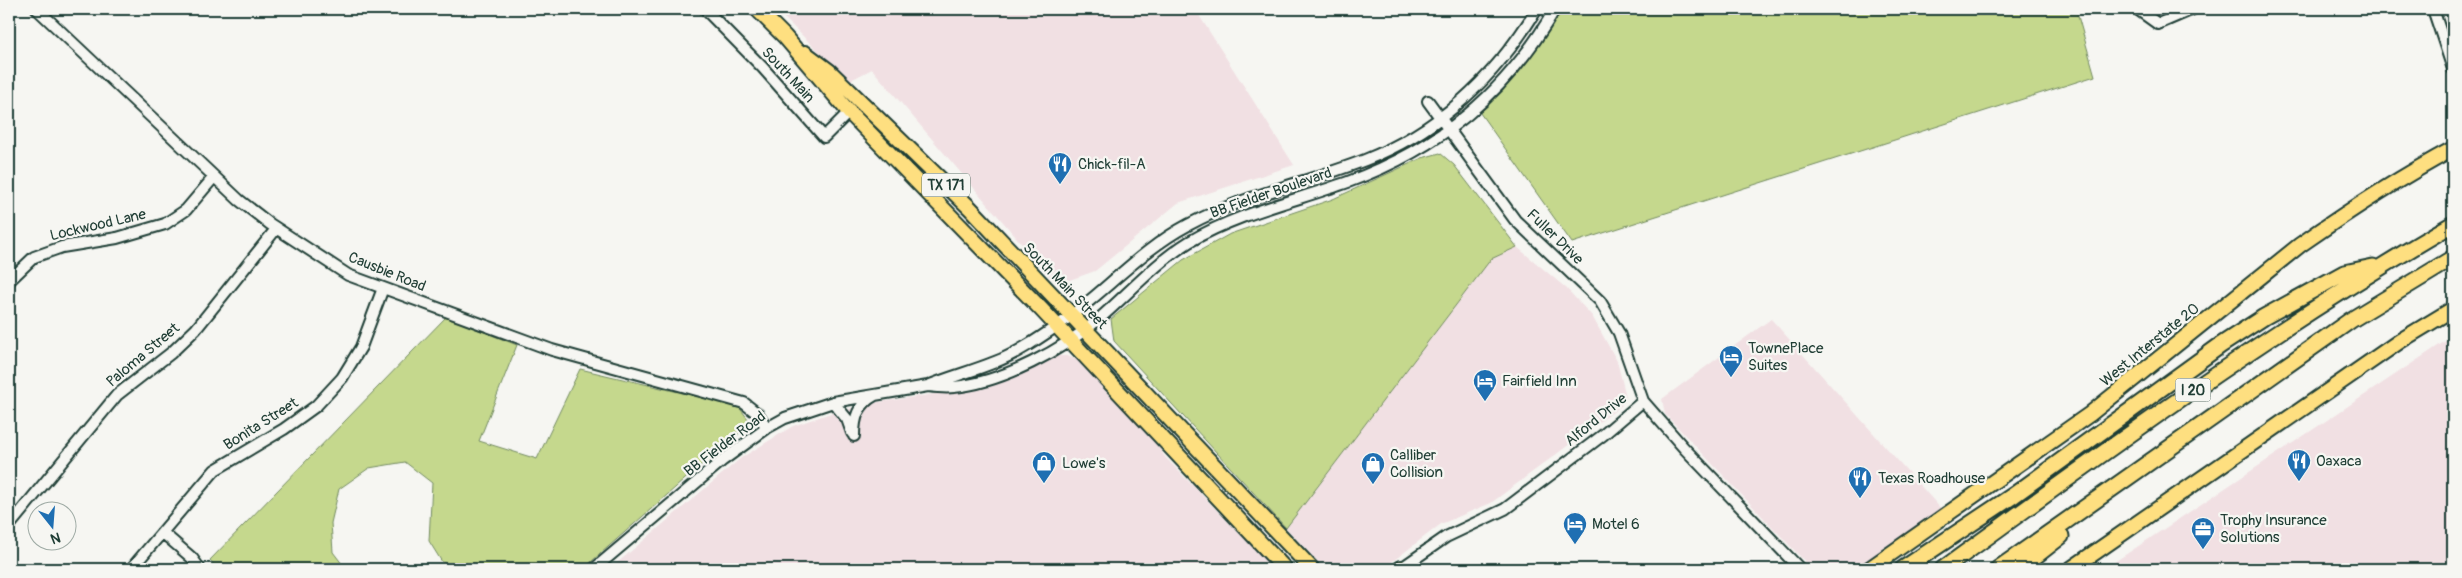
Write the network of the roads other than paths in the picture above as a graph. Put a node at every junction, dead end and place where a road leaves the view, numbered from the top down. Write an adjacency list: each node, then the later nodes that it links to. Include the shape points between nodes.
1 (37, 9): 16 (street, Causbie Road)
2 (705, 9): 12 (street, South Main, via 824,136)
3 (757, 9): 9 (main road, South Main Street / TX 171)
4 (1537, 9): 13 (street, BB Fielder Boulevard, via 1501,61)
5 (1555, 9): 14 (street, BB Fielder Boulevard, via 1512,70 1482,104)
6 (2137, 9): 7 (street, via 2158,24)
7 (2193, 9)
8 (2432, 9): 10 (street)
9 (785, 37): 12 (main road, South Main Street / TX 171); 24 (main road, South Main Street / TX 171, via 829,71 970,208)
10 (2453, 69)
11 (1428, 101): 13 (street, Fuller Drive)
12 (849, 112): 25 (main road, South Main Street / TX 171)
13 (1441, 118): 14 (street, Fuller Drive); 24 (street, BB Fielder Boulevard, via 1385,152 1239,201 1187,226 1160,243)
14 (1449, 131): 26 (street, BB Fielder Boulevard, via 1368,174 1210,230 1169,255); 30 (street, Fuller Drive, via 1515,220 1600,301 1619,333)
15 (2453, 149): 44 (main road, West Interstate 20, via 2369,197 2320,231 2090,414)
16 (214, 177): 18 (street, Causbie Road); 21 (street, Lockwood Lane, via 186,210 165,224 117,238 62,247 34,257)
17 (2453, 224): 20 (highway, I 20)
18 (276, 229): 22 (street, Causbie Road, via 348,275); 34 (street, Paloma Street, via 196,329 117,395)
19 (2453, 258): 33 (highway, I 20, via 2351,320)
20 (2382, 265): 45 (highway, via 2344,273 2264,317 2014,495); 46 (highway, I 20, via 2215,374)
21 (9, 281)
22 (383, 288): 32 (street, Causbie Road, via 552,350 744,403 754,410); 35 (street, Bonita Street, via 361,347 342,378 316,406 215,470)
23 (2453, 309): 36 (main road, via 2400,341)
24 (1071, 316): 25 (street, BB Fielder Boulevard); 26 (main road, South Main Street / TX 171)
25 (1057, 326): 27 (main road, South Main Street / TX 171); 28 (street, BB Fielder Boulevard, via 996,362)
26 (1084, 330): 27 (street, BB Fielder Boulevard); 41 (main road, South Main Street / TX 171)
27 (1069, 340): 28 (street, BB Fielder Boulevard, via 1012,371 982,382 953,387); 40 (main road, South Main Street / TX 171)
28 (928, 386): 29 (street, BB Fielder Road)
29 (884, 392): 31 (street, BB Fielder Road); 31 (street, via 863,403 856,417 854,436 847,419)
30 (1643, 401): 42 (street, Alford Drive, via 1603,436 1504,509 1446,537); 43 (street, Alford Drive)
31 (832, 402): 32 (street, BB Fielder Road, via 785,418)
32 (767, 428): 39 (street, BB Fielder Road, via 723,460)
33 (2120, 482): 47 (highway, I 20); 48 (highway, via 2108,502)
34 (9, 526)
35 (163, 533): 37 (street, Bonita Street); 38 (street)
36 (2074, 568)
37 (131, 569)
38 (200, 569)
39 (594, 569)
40 (1285, 569)
41 (1312, 569)
42 (1401, 569)
43 (1800, 569)
44 (1869, 569)
45 (1903, 569)
46 (1943, 569)
47 (1998, 569)
48 (2020, 569)

